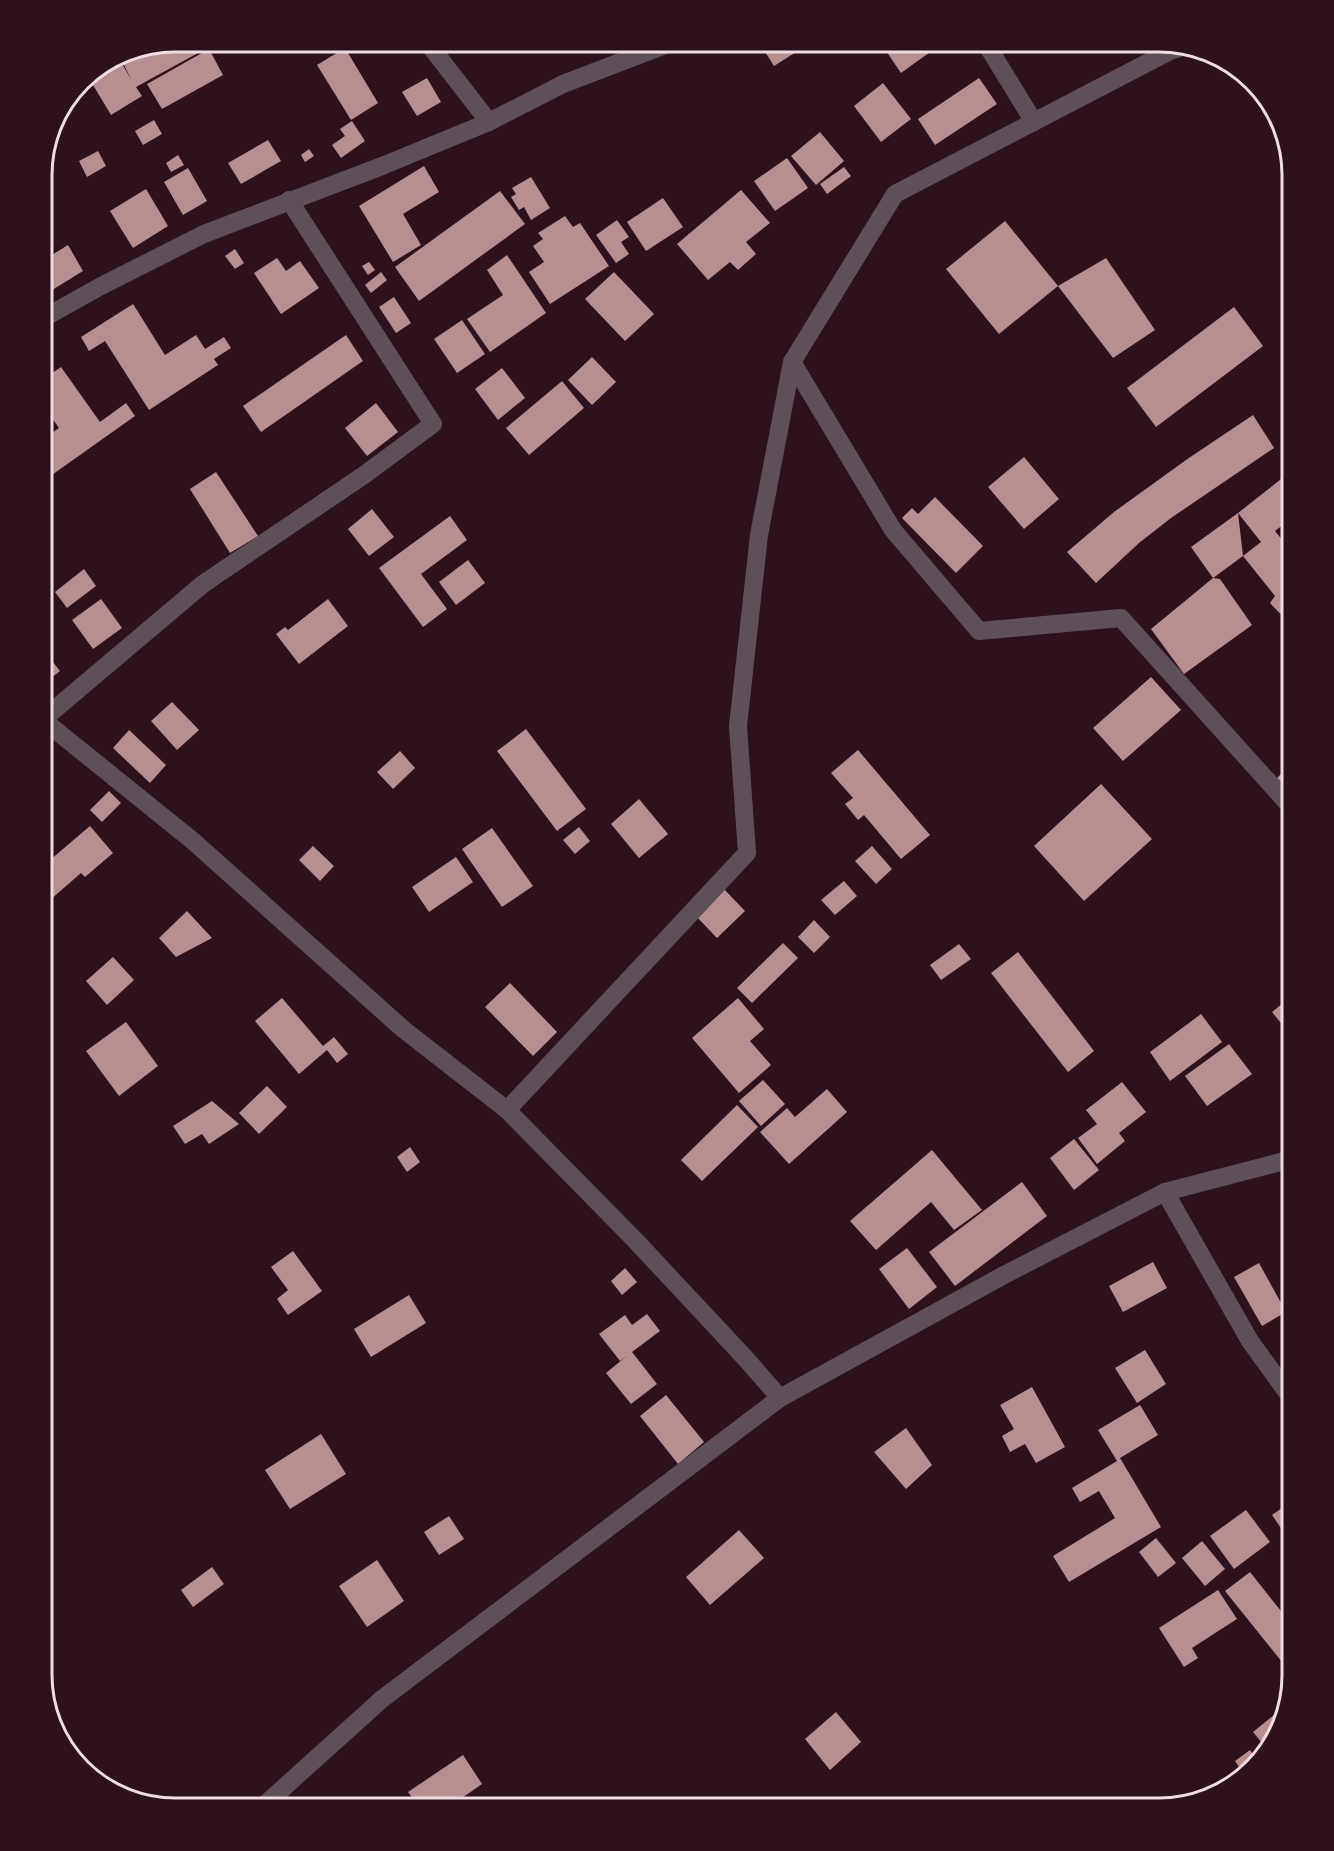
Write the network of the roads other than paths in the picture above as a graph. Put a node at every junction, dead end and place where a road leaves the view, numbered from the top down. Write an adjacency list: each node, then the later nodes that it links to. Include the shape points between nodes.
1 (435, 52): 5 (street)
2 (646, 52): 5 (street, via 563,84)
3 (992, 53): 6 (street)
4 (1166, 53): 6 (street)
5 (489, 122): 7 (street)
6 (1034, 122): 9 (street, via 895,194)
7 (289, 200): 8 (street, via 204,234); 10 (street, via 433,424 203,584)
8 (53, 313)
9 (792, 362): 12 (street, via 893,530 979,631 1121,618); 13 (street, via 759,535 738,726 747,853)
10 (53, 711)
11 (53, 729): 13 (street, via 193,841 403,1029)
12 (1282, 797)
13 (507, 1110): 17 (street, via 635,1240)
14 (1282, 1162): 15 (street)
15 (1165, 1192): 16 (street, via 1250,1341); 17 (street)
16 (1282, 1385)
17 (780, 1398): 18 (street, via 382,1699)
18 (272, 1798)

